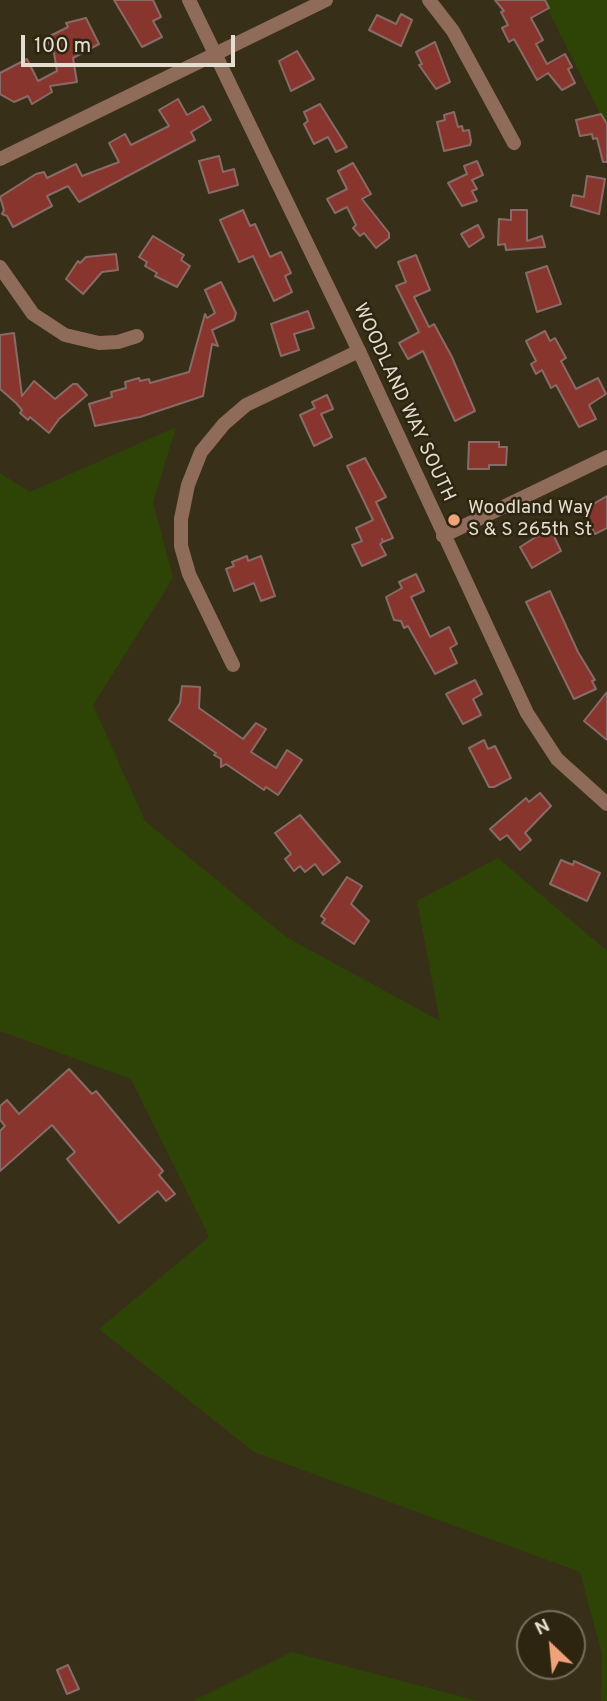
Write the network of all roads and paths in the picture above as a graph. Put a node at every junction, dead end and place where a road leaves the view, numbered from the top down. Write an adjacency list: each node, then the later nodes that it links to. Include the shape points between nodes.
1 (188, 0): 4 (street, WOODLAND WAY SOUTH)
2 (326, 0): 4 (street)
3 (429, 0): 5 (street, via 453,31)
4 (216, 53): 6 (street); 9 (street, WOODLAND WAY SOUTH)
5 (514, 143)
6 (0, 159)
7 (0, 267): 8 (street, via 33,314 65,335 99,343)
8 (136, 336)
9 (359, 351): 11 (street, WOODLAND WAY SOUTH); 12 (street, via 246,405 201,452 188,485 181,546 189,574)
10 (607, 457): 11 (street)
11 (443, 536): 13 (street, WOODLAND WAY SOUTH, via 538,732 574,777)
12 (233, 665)
13 (607, 804)

